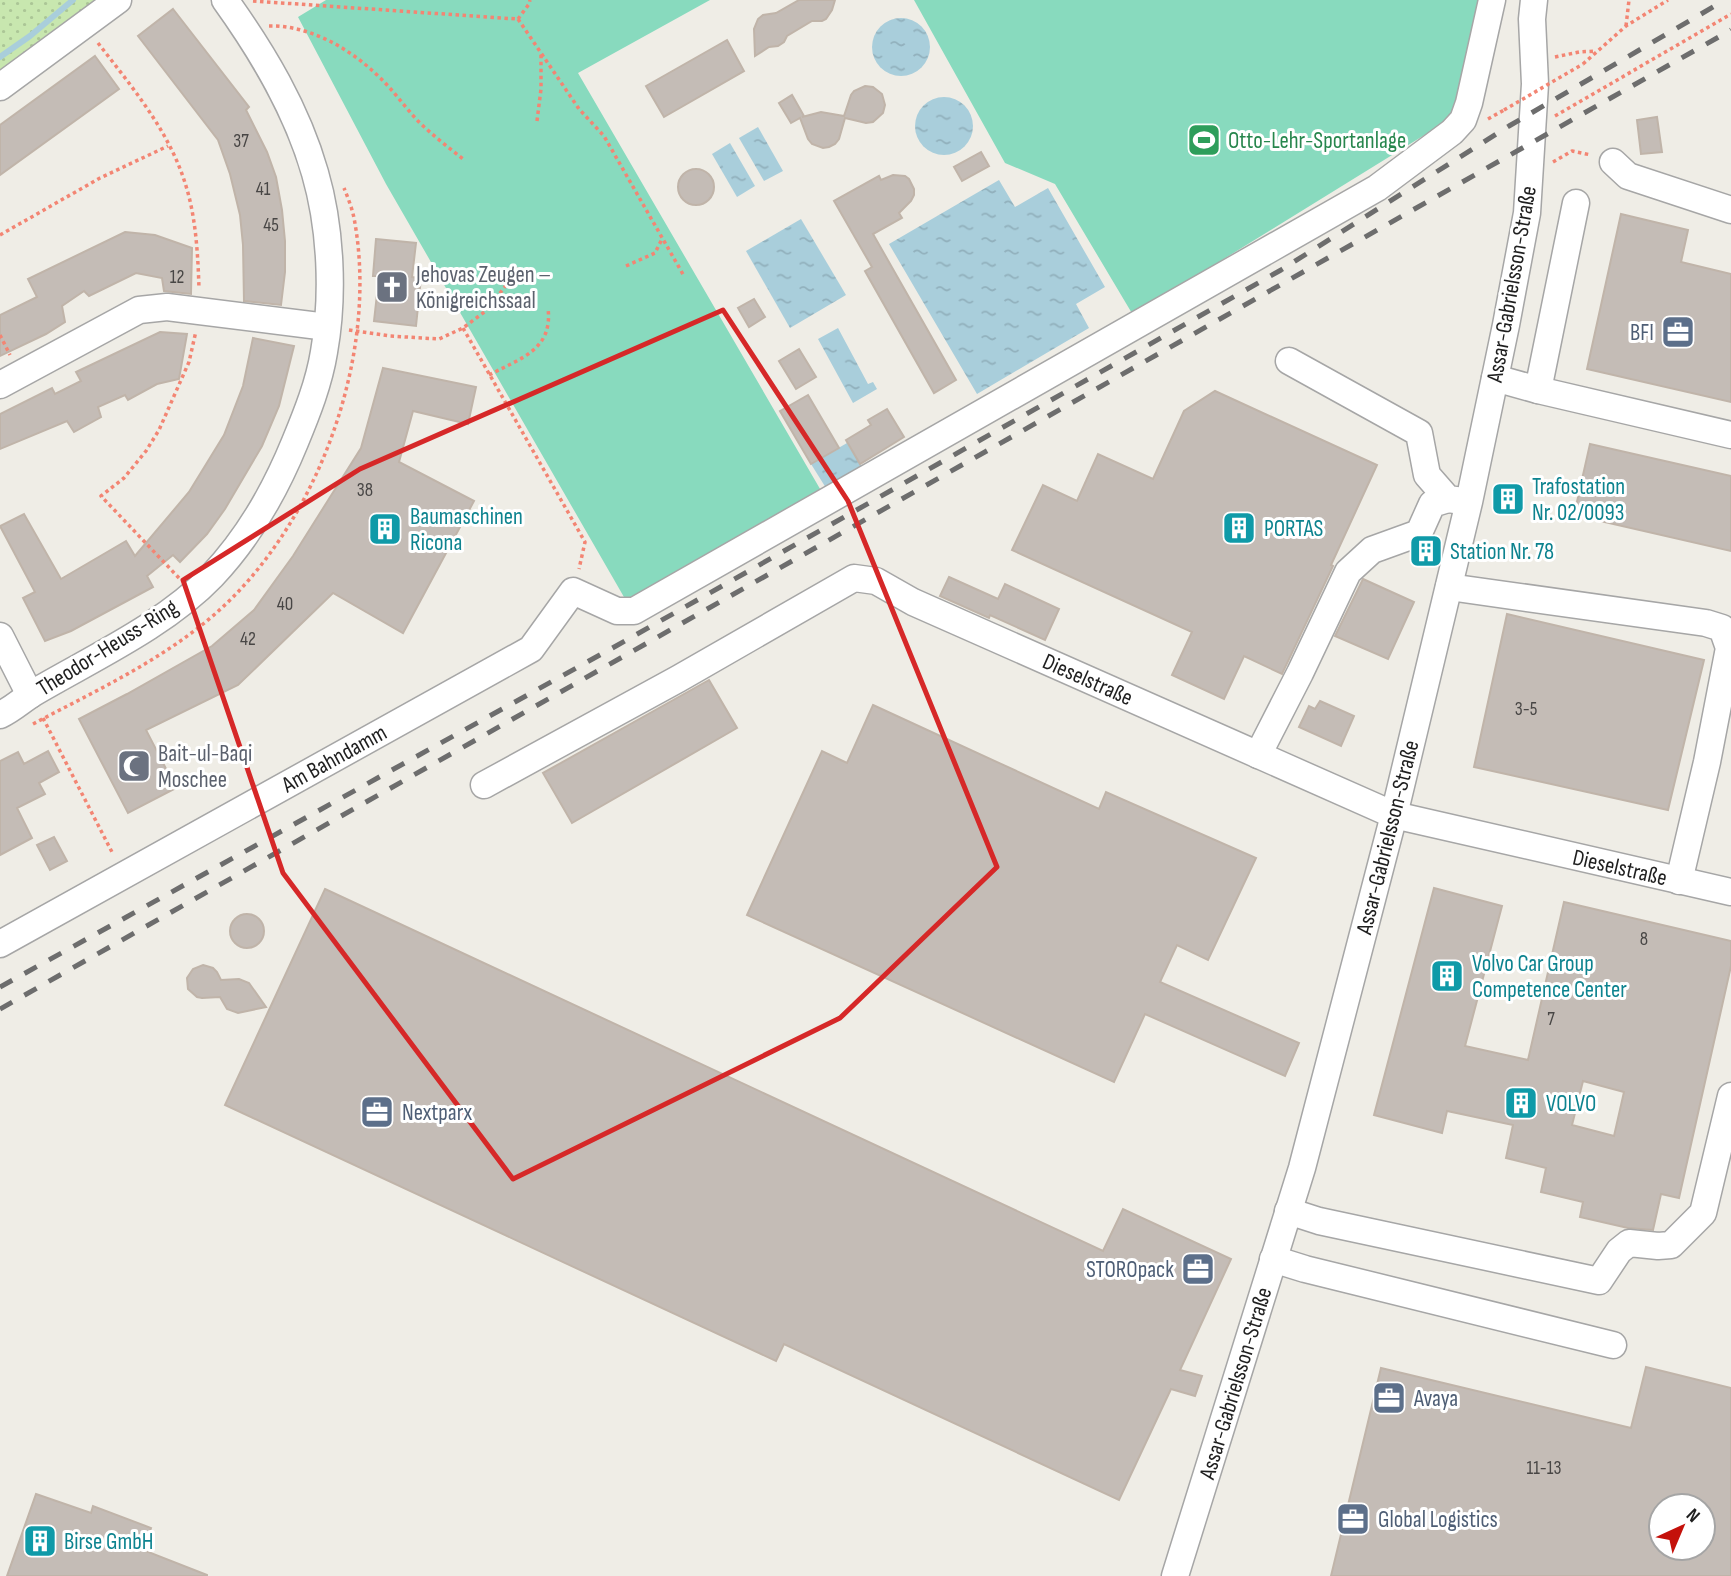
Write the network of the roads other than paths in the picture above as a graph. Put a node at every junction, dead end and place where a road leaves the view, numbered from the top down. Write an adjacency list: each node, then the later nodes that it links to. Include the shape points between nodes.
1 (118, 0): 5 (street)
2 (225, 0): 9 (street, Theodor-Heuss-Ring, via 287,102 315,173 328,254)
3 (1492, 0): 25 (street, Am Bahndamm, via 1463,120 1377,188 634,611 617,611 573,591 531,649)
4 (1534, 0): 11 (street, Assar-Gabrielsson-Straße, via 1535,84 1527,213)
5 (0, 87)
6 (1613, 162): 8 (street, via 1628,176)
7 (1576, 203): 13 (street)
8 (1731, 210)
9 (327, 327): 12 (street, via 167,307 139,310); 18 (street, Theodor-Heuss-Ring, via 310,406 285,467 235,549 212,576 164,616)
10 (1289, 361): 15 (street, via 1419,433 1427,475)
11 (1495, 378): 13 (street); 15 (street, Assar-Gabrielsson-Straße)
12 (0, 385)
13 (1538, 390): 14 (street)
14 (1731, 435)
15 (1458, 501): 16 (street, Assar-Gabrielsson-Straße); 20 (street, via 1432,504 1419,533 1372,550 1348,572)
16 (1449, 587): 22 (street, Assar-Gabrielsson-Straße); 23 (street, via 1722,628 1729,648)
17 (0, 636): 18 (street)
18 (30, 695): 19 (street, Theodor-Heuss-Ring)
19 (0, 715)
20 (1258, 755): 21 (street, Dieselstraße, via 913,602 876,581 854,578); 22 (street, Dieselstraße)
21 (484, 785)
22 (1394, 815): 23 (street, Dieselstraße); 27 (street, Assar-Gabrielsson-Straße)
23 (1679, 881): 24 (street, Dieselstraße)
24 (1731, 892)
25 (0, 944)
26 (1731, 1096): 27 (street, via 1703,1213 1671,1245 1629,1243 1599,1281)
27 (1288, 1211): 28 (street, Assar-Gabrielsson-Straße)
28 (1273, 1259): 29 (street); 30 (street, Assar-Gabrielsson-Straße)
29 (1613, 1345)
30 (1175, 1576)

